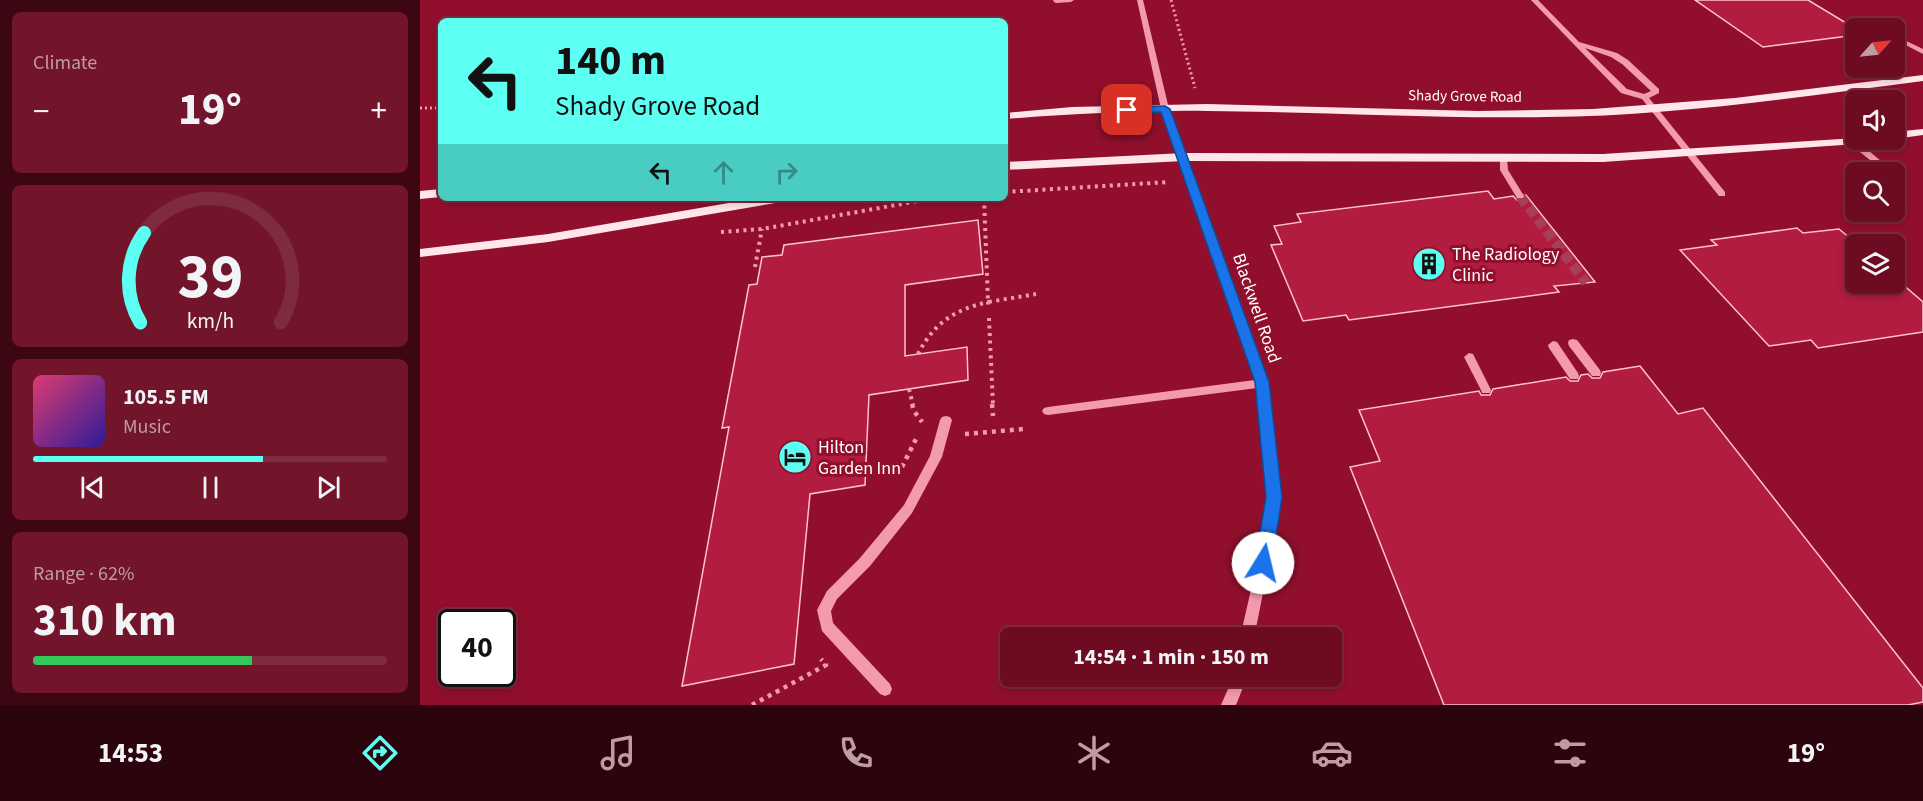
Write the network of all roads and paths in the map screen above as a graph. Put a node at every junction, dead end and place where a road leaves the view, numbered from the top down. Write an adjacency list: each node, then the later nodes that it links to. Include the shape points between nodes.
1 (1071, 0): 5 (street)
2 (1140, 0): 14 (street, Blackwell Road)
3 (1171, 0): 10 (path)
4 (1534, 0): 7 (street)
5 (1056, 1)
6 (1905, 43): 8 (street)
7 (1580, 44): 11 (street, via 1624,91); 11 (street, via 1625,62 1656,91)
8 (1923, 52)
9 (1923, 78): 15 (main road, Shady Grove Road)
10 (1196, 89)
11 (1645, 97): 15 (street)
12 (420, 108): 13 (path)
13 (438, 108)
14 (1165, 109): 15 (main road, Shady Grove Road, via 1546,114); 16 (main road, Shady Grove Road); 22 (street, Blackwell Road)
15 (1653, 109): 21 (street)
16 (1008, 116)
17 (1923, 132): 18 (main road)
18 (1905, 134)
19 (1845, 143): 21 (main road)
20 (1863, 150): 24 (street)
21 (1686, 153): 23 (main road); 27 (street)
22 (1184, 157): 23 (main road); 25 (main road); 44 (street, Blackwell Road)
23 (1503, 158): 29 (street, via 1504,170)
24 (1878, 162)
25 (1008, 166)
26 (438, 193): 28 (main road)
27 (1722, 194)
28 (420, 195)
29 (1520, 196)
30 (764, 201): 33 (main road, via 548,238)
31 (984, 201): 36 (path)
32 (762, 228): 34 (path)
33 (420, 253)
34 (755, 267)
35 (1036, 294): 36 (path)
36 (988, 304): 40 (path, via 955,311 942,319 927,334)
37 (989, 318): 48 (path)
38 (1573, 343): 42 (street)
39 (1553, 345): 43 (street)
40 (918, 354)
41 (1469, 357): 46 (street)
42 (1596, 373)
43 (1574, 376)
44 (1262, 382): 47 (street); 53 (street, Blackwell Road, via 1274,497)
45 (909, 389): 50 (path, via 914,411)
46 (1486, 390)
47 (1048, 411)
48 (993, 416)
49 (946, 420): 55 (street, via 936,457 909,508 832,595 824,610 827,626)
50 (923, 426)
51 (1024, 429): 52 (path)
52 (955, 434)
53 (1249, 627)
54 (1236, 687): 56 (street)
55 (885, 689)
56 (1228, 705)

